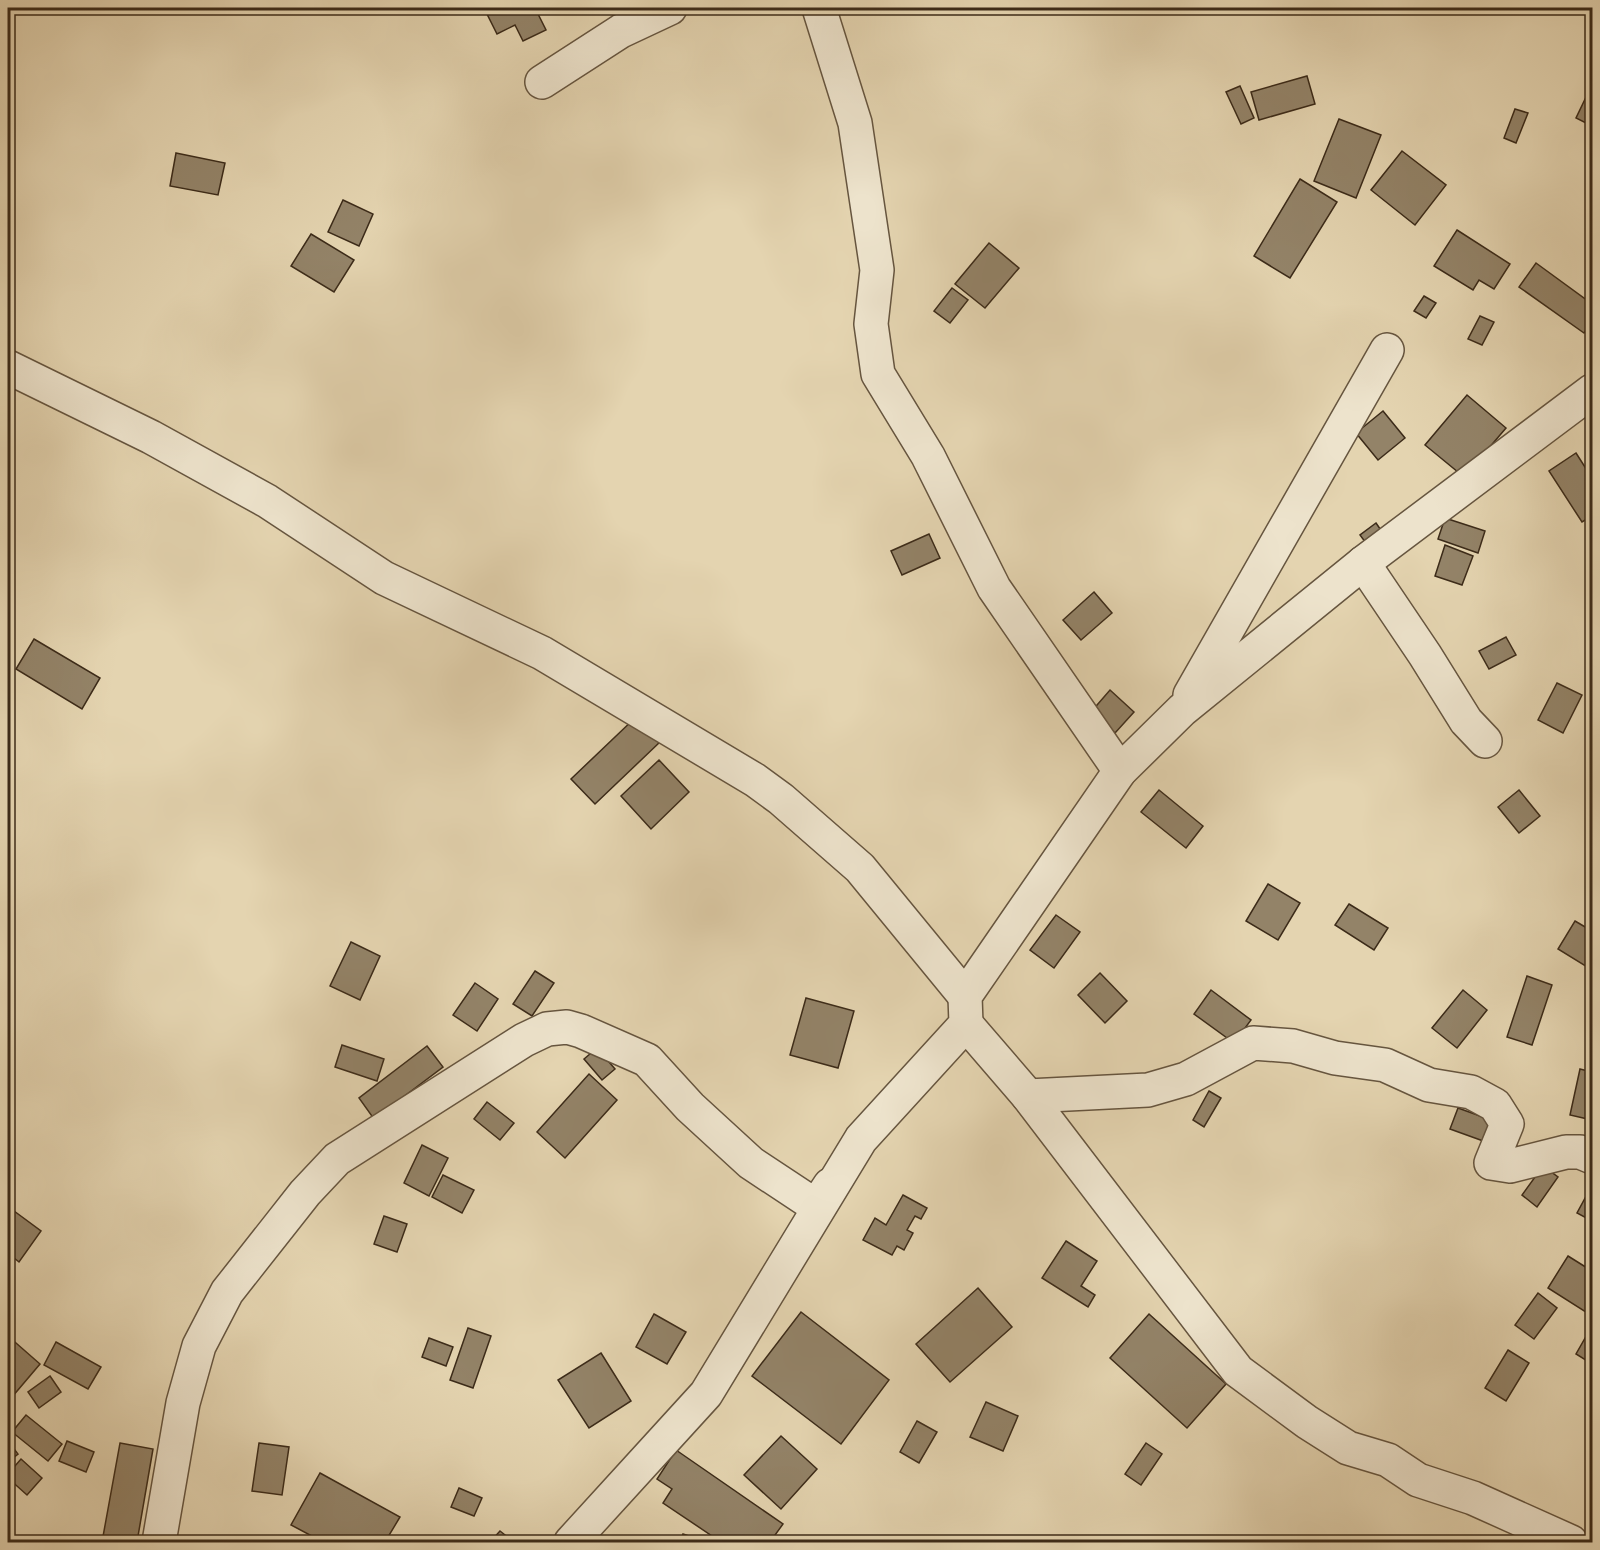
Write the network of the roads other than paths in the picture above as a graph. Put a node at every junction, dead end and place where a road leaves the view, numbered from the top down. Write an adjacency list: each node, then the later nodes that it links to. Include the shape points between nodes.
1 (670, 8): 3 (street, via 621,31)
2 (819, 8): 10 (street, via 855,123 877,270 871,324 878,374 928,456 994,588)
3 (542, 82)
4 (1387, 350): 8 (street)
5 (8, 367): 11 (street, via 248,490 384,578 542,653 755,780 860,868)
6 (1593, 392): 7 (street)
7 (1363, 563): 8 (street); 9 (street, via 1466,721)
8 (1182, 710): 10 (street)
9 (1485, 741)
10 (1120, 771): 11 (street)
11 (966, 1010): 12 (street); 13 (street)
12 (1028, 1096): 14 (street, via 1148,1090 1186,1079 1253,1043 1293,1046 1335,1058 1385,1065 1429,1085 1471,1092 1495,1105 1507,1124 1491,1163 1510,1166 1566,1152); 17 (street, via 1238,1371 1348,1448 1388,1460 1418,1480 1473,1498)
13 (861, 1139): 15 (street, via 816,1206 751,1163 690,1107 647,1060 567,1027 547,1029 524,1040 337,1159 227,1292 199,1346 183,1403); 16 (street, via 706,1394)
14 (1593, 1157)
15 (159, 1542)
16 (571, 1542)
17 (1571, 1542)

